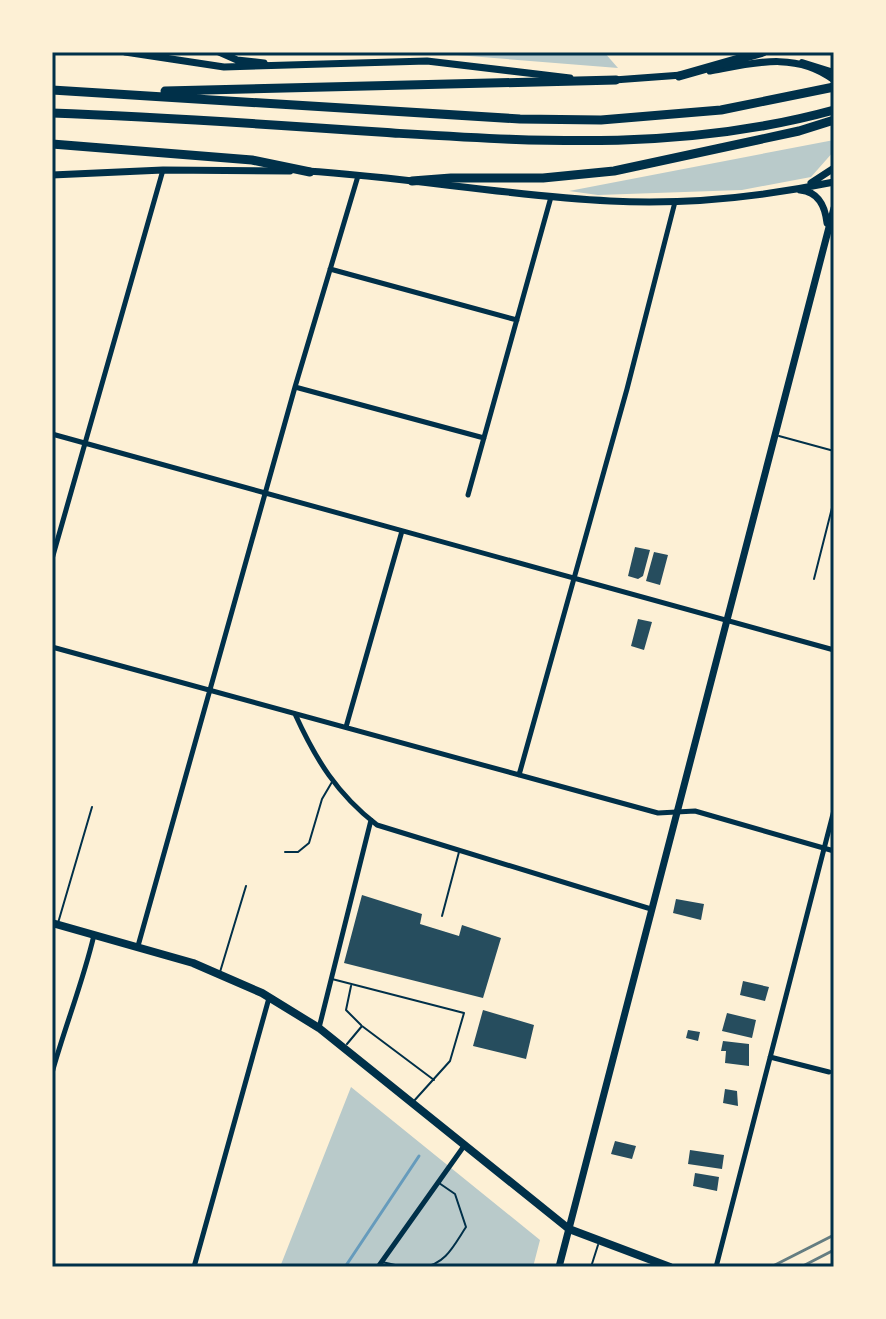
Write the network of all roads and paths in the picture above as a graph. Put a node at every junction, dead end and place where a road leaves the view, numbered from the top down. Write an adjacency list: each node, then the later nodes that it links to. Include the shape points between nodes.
1 (125, 52): 5 (main road)
2 (158, 52): 5 (main road)
3 (219, 52): 7 (main road, via 237,60)
4 (763, 52): 9 (highway)
5 (144, 56): 7 (main road, via 224,67)
6 (783, 61): 8 (street); 9 (main road); 11 (main road, via 810,66)
7 (294, 66): 10 (main road, via 427,61)
8 (834, 72)
9 (679, 76): 10 (main road)
10 (616, 80): 14 (highway)
11 (834, 80)
12 (834, 87): 14 (highway, via 681,116 587,120)
13 (52, 90): 14 (highway)
14 (126, 93)
15 (834, 110): 16 (highway, via 725,132 601,143)
16 (52, 113)
17 (834, 120): 24 (highway, via 591,174)
18 (52, 144): 21 (highway, via 252,160)
19 (834, 168): 26 (main road)
20 (163, 170): 21 (main road); 22 (main road); 37 (street)
21 (310, 172): 23 (main road)
22 (52, 175)
23 (358, 176): 24 (main road); 31 (street)
24 (412, 181): 27 (main road)
25 (834, 182): 26 (main road)
26 (794, 189): 28 (main road); 30 (main road, via 818,198)
27 (552, 196): 28 (main road); 32 (street)
28 (675, 202): 44 (street)
29 (834, 208): 30 (main road)
30 (827, 228): 35 (main road)
31 (330, 269): 32 (street); 33 (street)
32 (517, 320): 36 (street)
33 (295, 387): 36 (street); 39 (street)
34 (52, 434): 37 (street)
35 (774, 435): 38 (lane); 46 (main road)
36 (484, 438): 40 (street)
37 (84, 443): 39 (street); 43 (street)
38 (834, 451)
39 (265, 493): 42 (street); 49 (street)
40 (468, 495)
41 (834, 500): 45 (lane)
42 (402, 531): 44 (street); 51 (street)
43 (52, 559)
44 (574, 579): 46 (street); 52 (street)
45 (814, 579)
46 (725, 621): 48 (street); 56 (main road)
47 (52, 647): 49 (street)
48 (834, 650)
49 (210, 690): 50 (street); 67 (street)
50 (295, 713): 51 (street); 53 (street)
51 (346, 727): 52 (street)
52 (519, 775): 56 (street, via 658,813)
53 (332, 781): 57 (street); 61 (lane, via 309,843 298,852)
54 (92, 807): 65 (lane)
55 (834, 810): 58 (street)
56 (675, 812): 58 (street, via 695,811); 63 (main road)
57 (371, 820): 59 (street); 69 (street)
58 (824, 848): 60 (street); 75 (street)
59 (459, 850): 63 (street); 64 (lane)
60 (834, 851)
61 (285, 852)
62 (246, 886): 68 (lane)
63 (651, 909): 82 (main road)
64 (442, 916)
65 (55, 924): 66 (main road)
66 (95, 934): 67 (main road); 77 (street)
67 (138, 946): 68 (main road)
68 (220, 973): 71 (main road)
69 (331, 979): 70 (lane); 73 (street)
70 (351, 983): 72 (lane, via 346,1010); 78 (lane, via 464,1013 450,1061)
71 (269, 997): 73 (main road); 85 (street)
72 (362, 1026): 74 (lane); 78 (lane)
73 (319, 1028): 74 (main road)
74 (344, 1048): 79 (main road)
75 (770, 1057): 76 (street); 91 (street)
76 (832, 1072)
77 (52, 1073)
78 (434, 1080): 79 (lane)
79 (412, 1103): 80 (main road)
80 (464, 1146): 81 (street); 82 (main road)
81 (438, 1183): 84 (street); 87 (lane, via 455,1194 466,1227 445,1259)
82 (569, 1229): 83 (main road); 88 (main road)
83 (599, 1242): 89 (lane); 90 (main road)
84 (380, 1264): 86 (lane)
85 (194, 1267)
86 (404, 1267)
87 (423, 1267)
88 (559, 1267)
89 (591, 1267)
90 (670, 1267)
91 (716, 1267)

